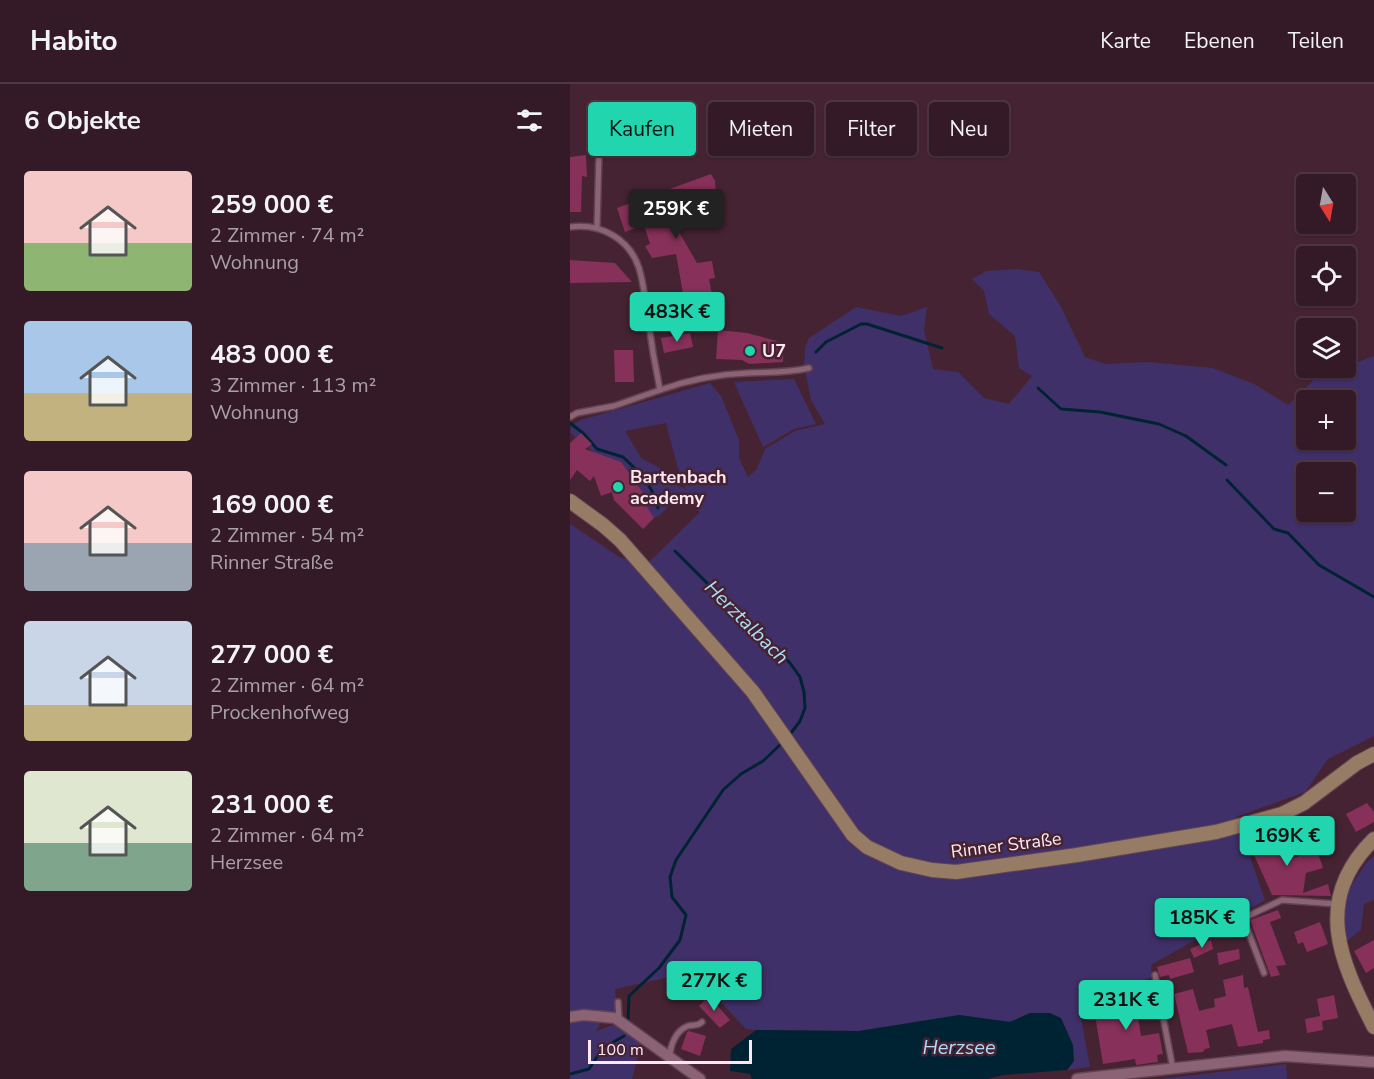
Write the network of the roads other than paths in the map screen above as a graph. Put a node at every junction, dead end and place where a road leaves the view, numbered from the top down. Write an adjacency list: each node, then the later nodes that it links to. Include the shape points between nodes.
1 (599, 156): 3 (lane)
2 (570, 227): 3 (lane)
3 (597, 227): 5 (lane, via 622,242 638,266)
4 (809, 368): 5 (lane, via 788,373 728,374)
5 (660, 390): 6 (lane)
6 (570, 417)
7 (570, 501): 8 (main road, Rinner Straße, via 620,540 746,683 853,835 867,847 901,863 956,872 1259,822 1304,803)
8 (1374, 754)
9 (1374, 839): 10 (main road, via 1350,868)
10 (1337, 903): 11 (lane, via 1282,900); 19 (main road, via 1342,951)
11 (1243, 918): 12 (lane); 13 (lane)
12 (1218, 927)
13 (1264, 973)
14 (1155, 975): 22 (lane)
15 (618, 1002): 17 (lane)
16 (570, 1017): 17 (street, via 596,1016)
17 (619, 1021): 20 (street)
18 (702, 1023): 20 (lane, via 687,1026 679,1033)
19 (1374, 1027)
20 (669, 1056): 23 (street)
21 (1374, 1062): 22 (street, via 1284,1056)
22 (1173, 1069): 24 (street)
23 (700, 1079)
24 (1077, 1079)

